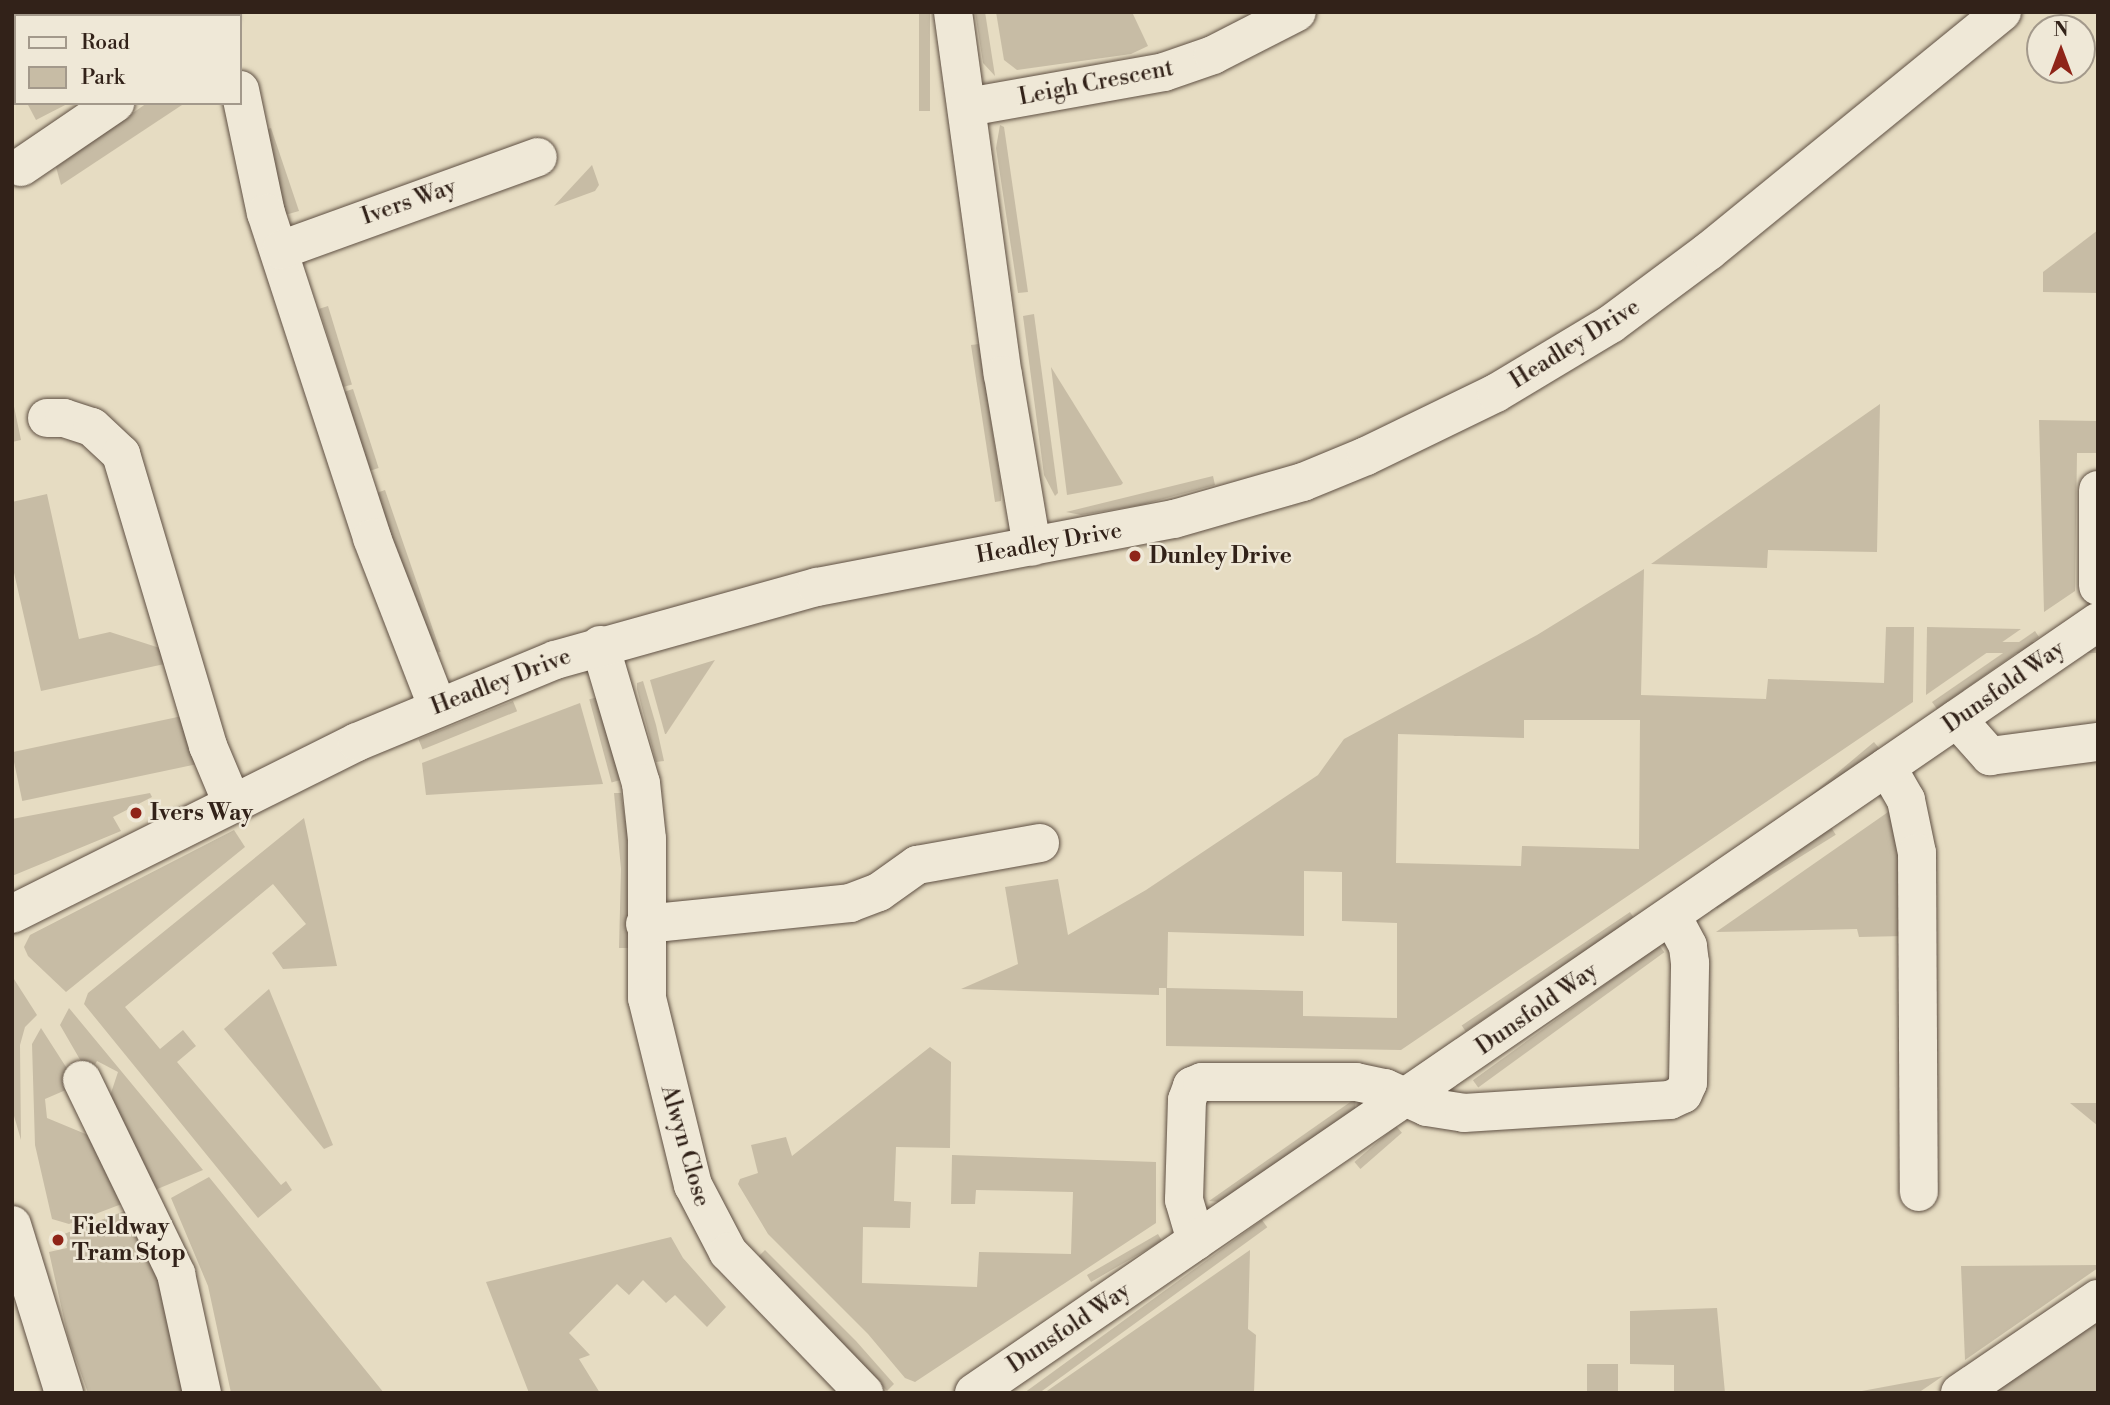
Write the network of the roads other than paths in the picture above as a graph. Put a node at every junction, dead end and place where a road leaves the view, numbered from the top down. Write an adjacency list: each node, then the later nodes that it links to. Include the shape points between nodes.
1 (953, 12): 6 (street)
2 (1297, 12): 6 (street, Leigh Crescent, via 1213,55 1164,72)
3 (2002, 12): 12 (street, Headley Drive, via 1653,294 1496,393 1303,482 1174,519)
4 (242, 101): 9 (street, via 258,186)
5 (112, 105): 8 (street)
6 (968, 107): 12 (street, via 1003,375)
7 (538, 157): 9 (street, Ivers Way)
8 (15, 163)
9 (281, 250): 16 (street, via 372,538)
10 (47, 418): 20 (street, via 92,427 121,454 208,746)
11 (2098, 490): 13 (street)
12 (1032, 547): 15 (street, Headley Drive, via 817,587)
13 (2098, 586)
14 (2098, 622): 17 (street, Dunsfold Way)
15 (600, 645): 16 (street, Headley Drive); 24 (street, Alwyn Close, via 641,783 647,839)
16 (437, 706): 20 (street, Headley Drive)
17 (1958, 719): 18 (street, via 1990,756); 19 (street, Dunsfold Way)
18 (2098, 742)
19 (1887, 767): 23 (street, Dunsfold Way); 27 (street, via 1906,800 1917,853)
20 (232, 803): 22 (street, Headley Drive)
21 (1040, 843): 24 (street, via 918,865 879,892 849,903)
22 (12, 914)
23 (1672, 916): 26 (street, Dunsfold Way); 26 (street, via 1683,932 1690,962 1688,1083 1683,1094 1670,1100 1464,1112 1445,1112)
24 (645, 924): 33 (street, Alwyn Close, via 648,998 656,1044 693,1185 708,1220 736,1261)
25 (82, 1080): 32 (street, via 101,1127 174,1267)
26 (1407, 1098): 29 (street, Dunsfold Way); 29 (street, via 1356,1082 1202,1082 1192,1086 1187,1095 1184,1200)
27 (1919, 1192)
28 (12, 1225): 31 (street)
29 (1196, 1241): 34 (street, Dunsfold Way)
30 (2098, 1299): 35 (street)
31 (64, 1393)
32 (202, 1393)
33 (864, 1393)
34 (974, 1393)
35 (1960, 1393)

